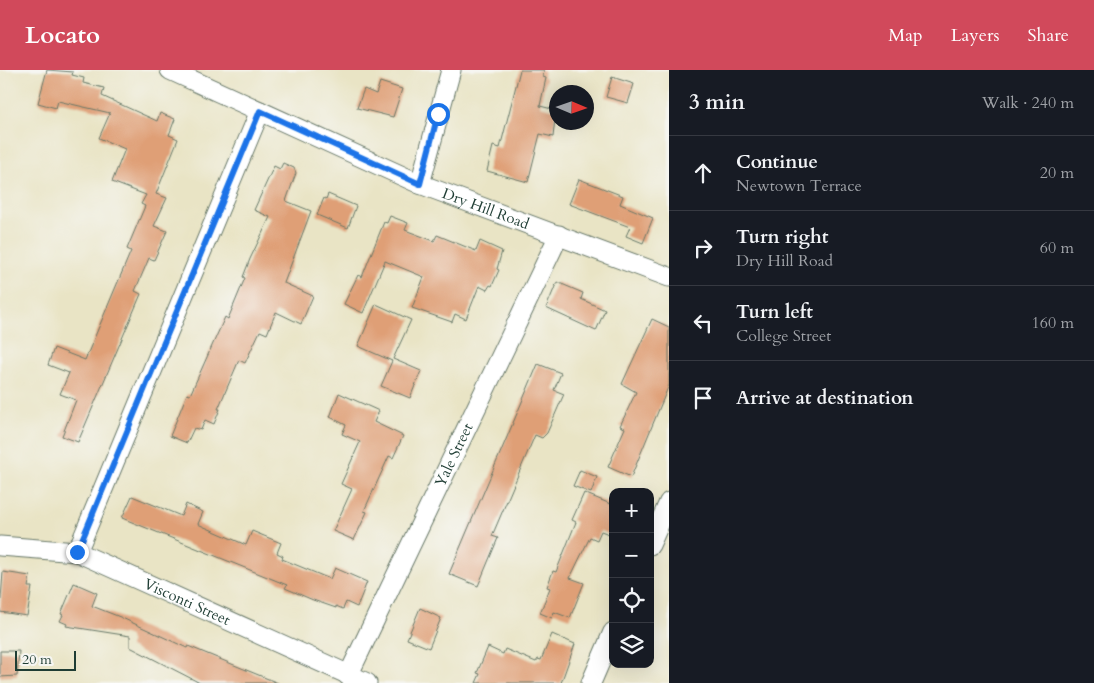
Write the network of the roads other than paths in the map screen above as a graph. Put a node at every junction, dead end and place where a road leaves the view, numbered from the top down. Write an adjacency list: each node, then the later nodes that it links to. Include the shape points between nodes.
1 (170, 70): 3 (street, Dry Hill Road)
2 (451, 70): 4 (street)
3 (260, 111): 4 (street, Dry Hill Road); 10 (street)
4 (420, 184): 5 (street, Dry Hill Road)
5 (559, 235): 6 (street, Dry Hill Road); 12 (street, Yale Street)
6 (669, 277)
7 (669, 502): 8 (street)
8 (654, 536)
9 (0, 546): 10 (street, Visconti Street)
10 (77, 552): 12 (street, Visconti Street)
11 (609, 641): 14 (street)
12 (348, 676): 13 (street, Visconti Street)
13 (367, 683)
14 (591, 683)

